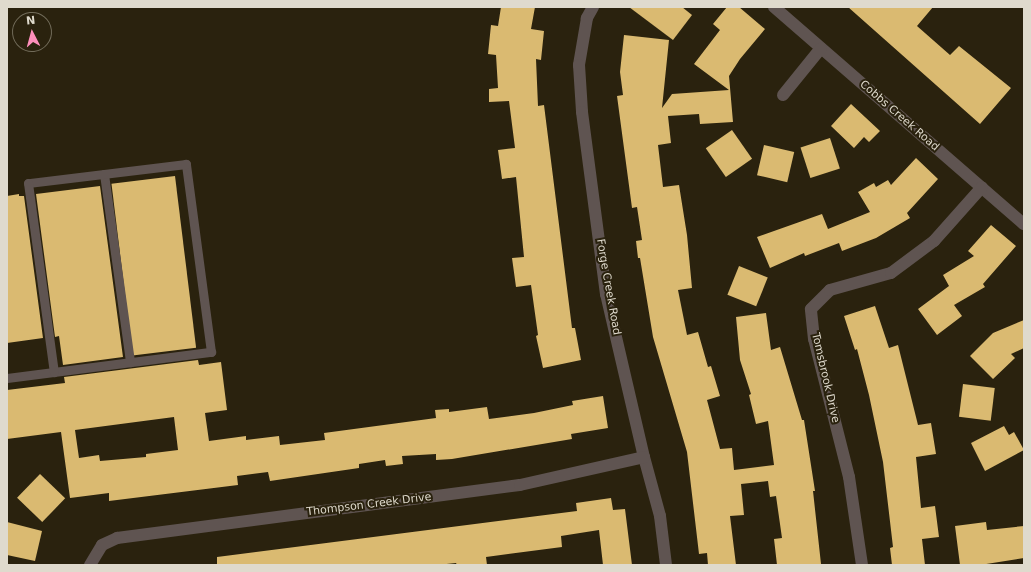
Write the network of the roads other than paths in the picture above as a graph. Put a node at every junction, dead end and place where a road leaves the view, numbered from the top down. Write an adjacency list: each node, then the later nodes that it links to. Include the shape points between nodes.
1 (593, 7): 11 (street, Forge Creek Road, via 587,18 579,65 582,112 606,294)
2 (774, 7): 3 (street, Cobbs Creek Road)
3 (821, 48): 4 (street); 6 (street, Cobbs Creek Road)
4 (783, 95)
5 (104, 174): 8 (lane); 8 (lane, via 186,164 211,352); 9 (lane, via 28,183)
6 (982, 188): 7 (street, Cobbs Creek Road); 14 (street, Tomsbrook Drive, via 934,241 891,274 830,290 811,309 814,339 849,477)
7 (1024, 224)
8 (130, 362): 9 (lane)
9 (54, 372): 10 (lane)
10 (7, 378)
11 (644, 457): 12 (street, Thompson Creek Drive, via 520,485 126,536 110,541 96,551); 13 (street, Forge Creek Road, via 660,516)
12 (90, 565)
13 (666, 565)
14 (862, 565)

